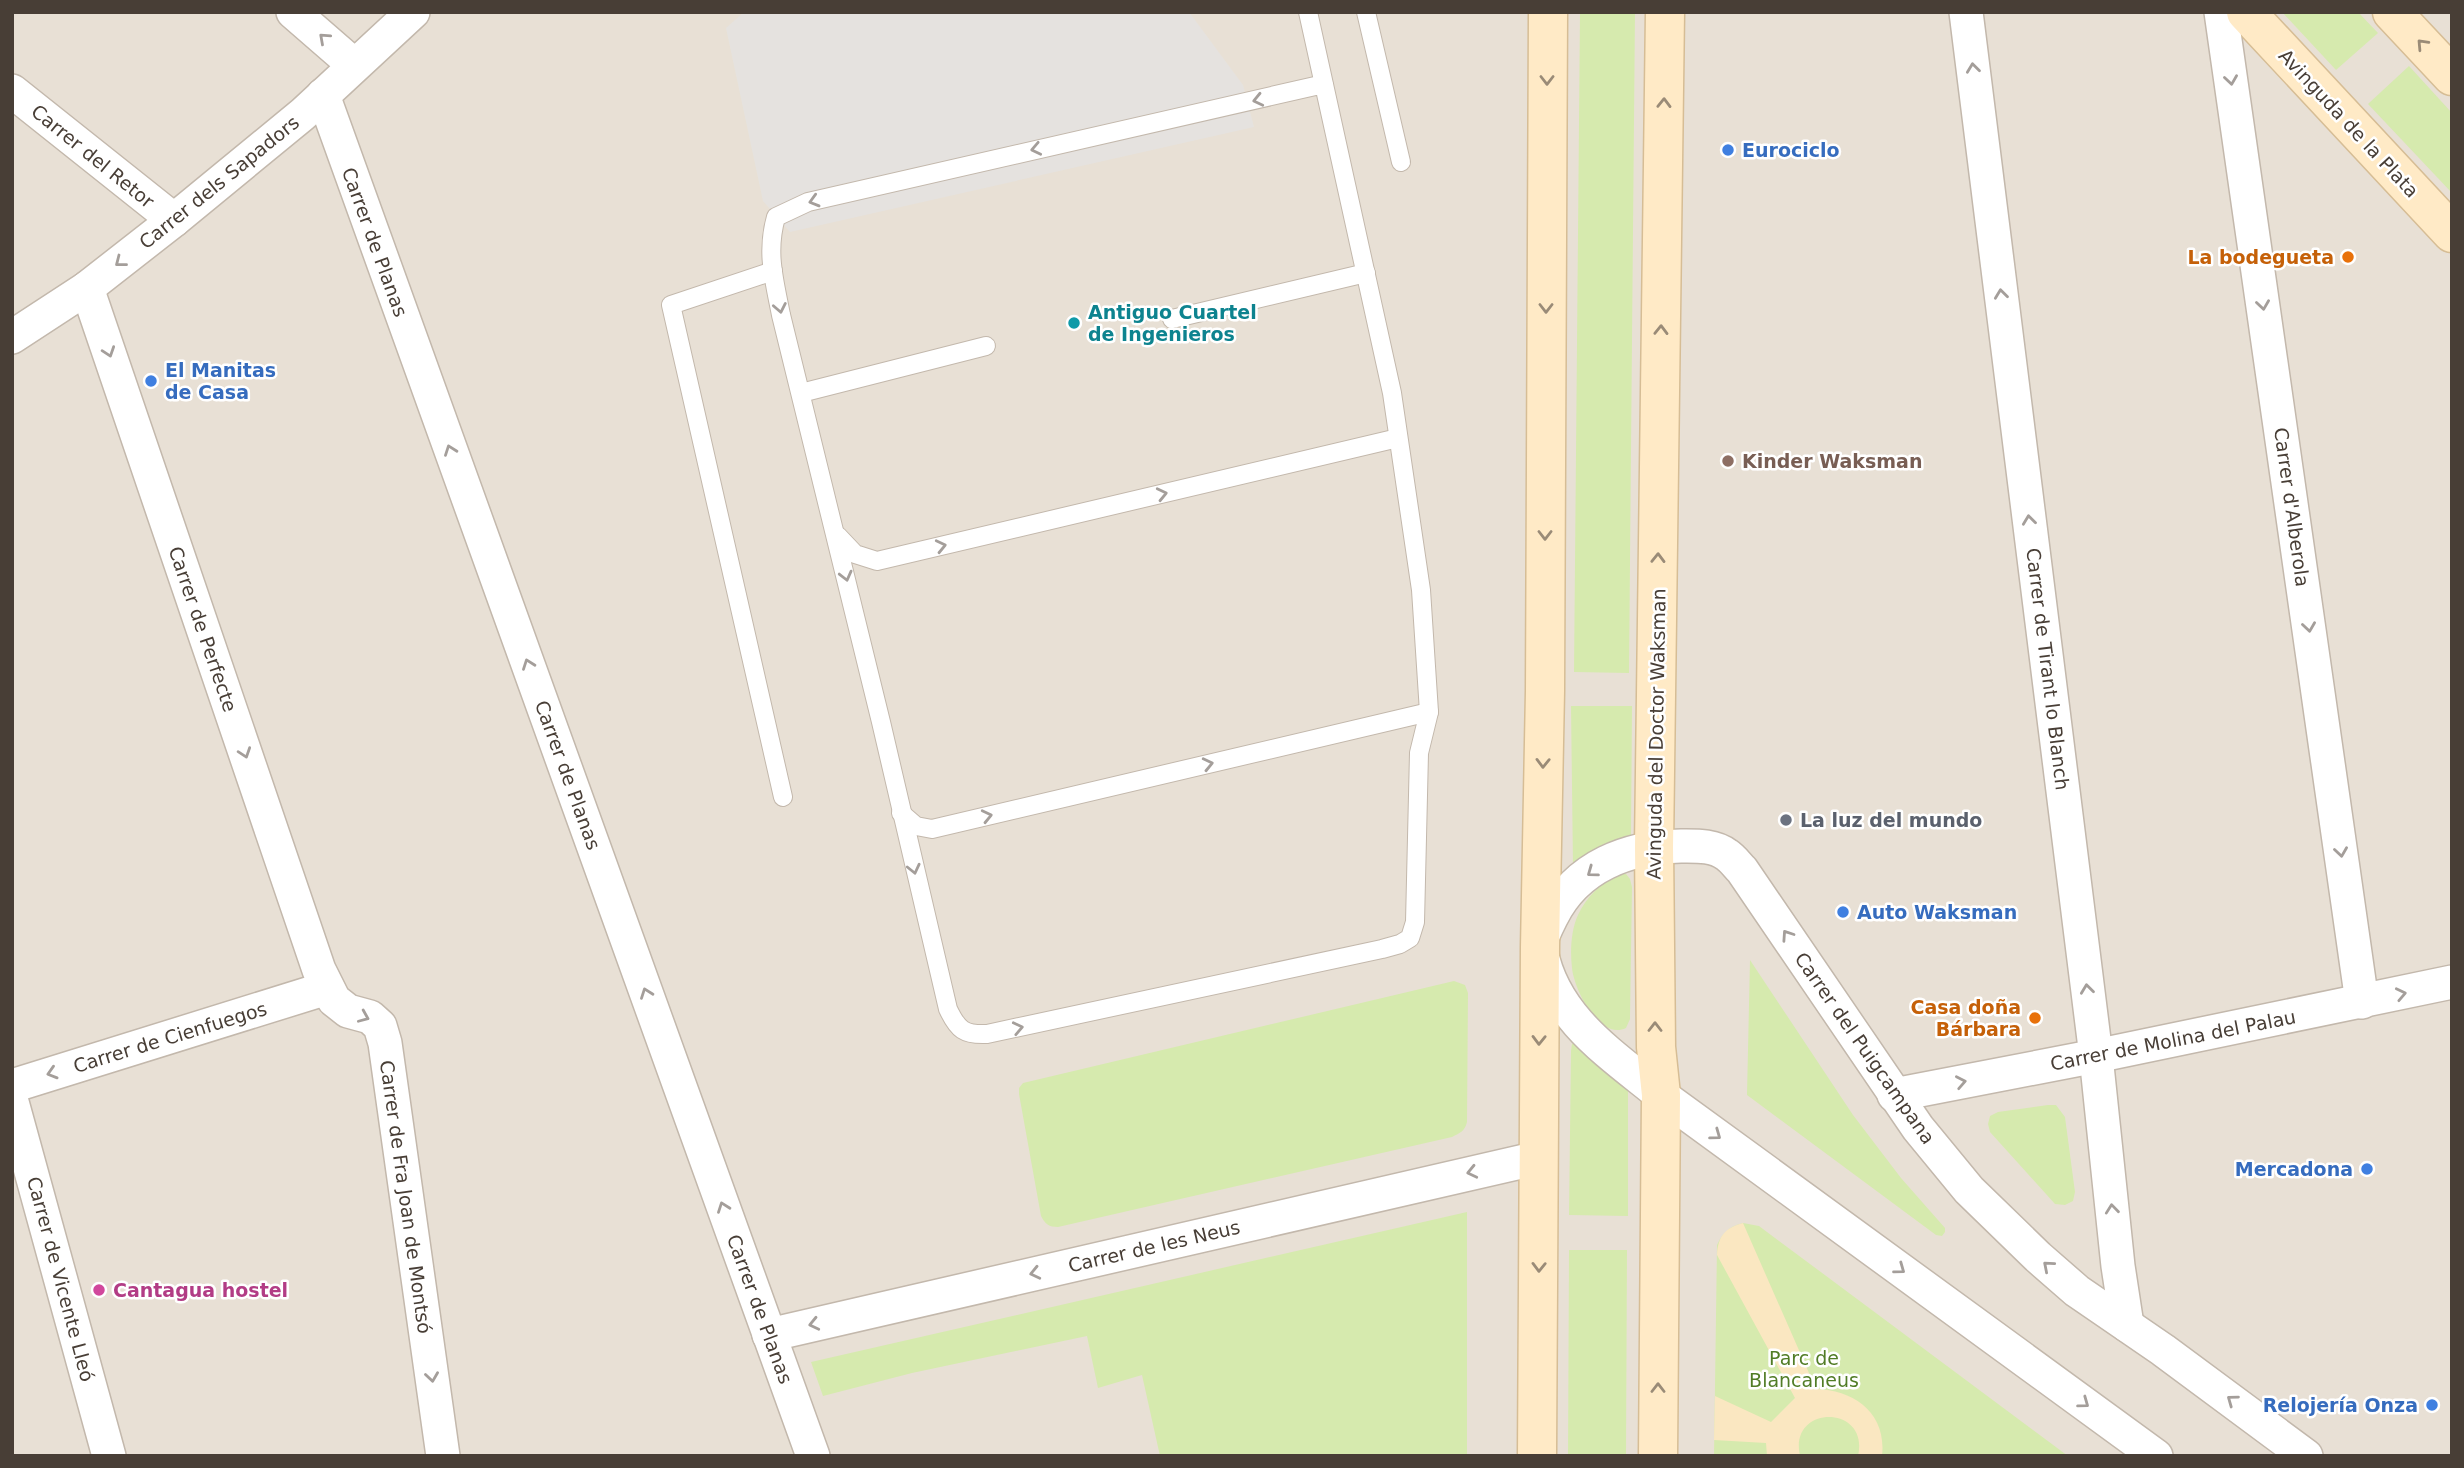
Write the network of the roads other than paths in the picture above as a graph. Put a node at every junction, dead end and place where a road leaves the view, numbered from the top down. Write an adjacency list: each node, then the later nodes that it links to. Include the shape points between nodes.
1 (293, 12): 11 (street, one-way to 1)
2 (413, 12): 11 (street, Carrer dels Sapadors)
3 (1308, 12): 13 (lane)
4 (1366, 12): 16 (lane)
5 (1548, 12): 32 (main road, one-way to 32)
6 (1665, 12): 31 (main road, Avinguda del Doctor Waksman, one-way to 6)
7 (1966, 12): 36 (street, Carrer de Tirant lo Blanch, one-way to 7)
8 (2221, 12): 35 (street, Carrer d'Alberola, one-way to 35)
9 (2246, 12): 18 (main road, Avinguda de la Plata)
10 (2392, 12): 12 (main road, one-way to 10)
11 (354, 65): 15 (street, Carrer dels Sapadors)
12 (2452, 76)
13 (1324, 84): 19 (lane, one-way to 19, via 808,202 776,217 770,244); 20 (lane)
14 (12, 91): 17 (street, Carrer del Retor)
15 (323, 95): 17 (street, Carrer dels Sapadors); 43 (street, Carrer de Planas, one-way to 15)
16 (1401, 162)
17 (174, 220): 21 (street, Carrer dels Sapadors, one-way to 21)
18 (2452, 233)
19 (773, 271): 25 (lane, one-way to 25); 29 (lane, via 671,305)
20 (1366, 273): 22 (lane); 26 (lane)
21 (87, 288): 23 (street, Carrer dels Sapadors); 33 (street, Carrer de Perfecte, one-way to 33)
22 (1172, 319)
23 (12, 337)
24 (986, 346): 25 (lane)
25 (801, 393): 27 (lane)
26 (1398, 438): 27 (lane, one-way to 26, via 855,554 877,561); 28 (lane, via 1421,590)
27 (836, 533): 30 (lane, one-way to 30)
28 (1429, 712): 30 (lane, one-way to 28, via 916,826 932,829); 30 (lane, one-way to 28, via 948,1009 956,1026 971,1035 988,1034 1410,939 1415,922 1419,752)
29 (783, 797)
30 (901, 813)
31 (1654, 847): 32 (street, Carrer del Puigcampana, one-way to 32, via 1618,857 1575,884 1557,906); 38 (main road, Avinguda del Doctor Waksman, one-way to 31, via 1656,1047); 39 (street, Carrer del Puigcampana, one-way to 31, via 1726,853 1706,846)
32 (1540, 947): 38 (street, via 1547,974 1571,1017); 41 (main road, one-way to 41)
33 (323, 979): 37 (street, Carrer de Cienfuegos, one-way to 37); 45 (street, Carrer de Fra Joan de Montsó, one-way to 45, via 334,1000 380,1026)
34 (2452, 982): 35 (street, Carrer de Molina del Palau, one-way to 34)
35 (2362, 1002): 36 (street, Carrer de Molina del Palau)
36 (2096, 1056): 39 (street, Carrer de Molina del Palau, one-way to 36); 42 (street, Carrer de Tirant lo Blanch, one-way to 36)
37 (12, 1086)
38 (1661, 1095): 48 (main road, Avinguda del Doctor Waksman, one-way to 38); 49 (street, one-way to 49)
39 (1895, 1095): 42 (street, Carrer del Puigcampana, one-way to 39, via 2077,1291 1999,1220 1917,1128)
40 (12, 1102): 44 (street, Carrer de Vicente Lleó)
41 (1538, 1157): 43 (street, Carrer de les Neus, one-way to 43); 47 (main road, one-way to 47)
42 (2127, 1325): 50 (street, Carrer del Puigcampana, one-way to 42)
43 (769, 1335): 46 (street, Carrer de Planas)
44 (108, 1456)
45 (443, 1456)
46 (813, 1456)
47 (1537, 1456)
48 (1658, 1456)
49 (2156, 1456)
50 (2306, 1456)

